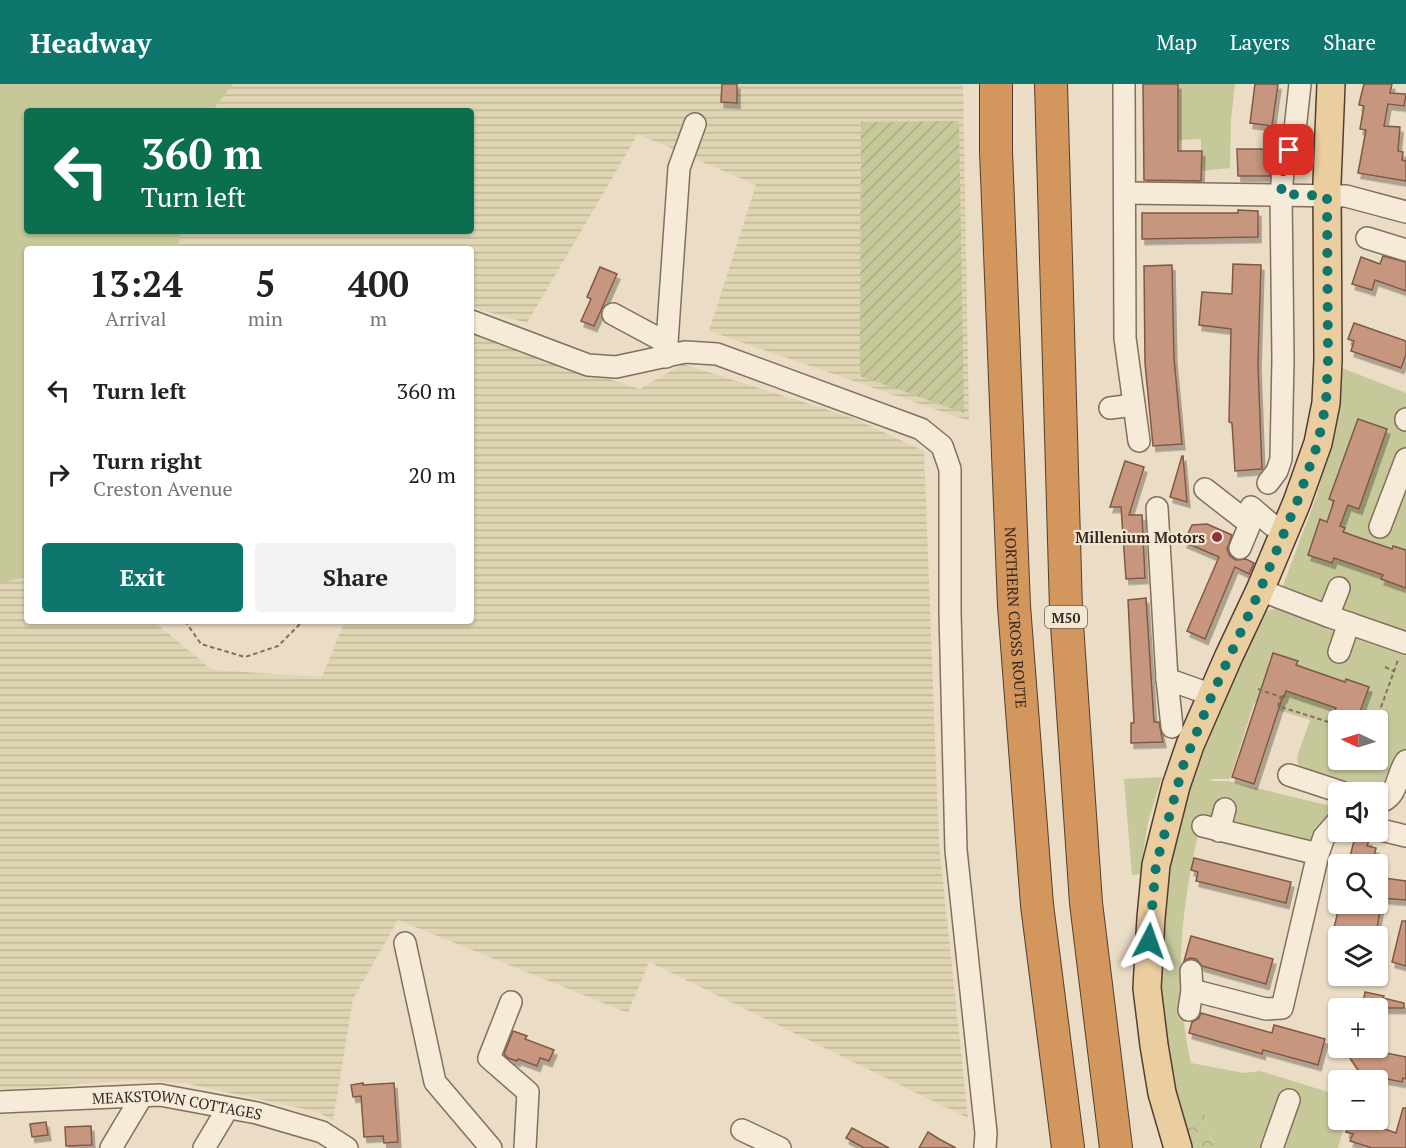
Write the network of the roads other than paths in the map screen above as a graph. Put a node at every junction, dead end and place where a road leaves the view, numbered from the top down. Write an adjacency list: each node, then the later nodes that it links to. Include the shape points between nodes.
1 (996, 84): 60 (highway, NORTHERN CROSS ROUTE, via 1014,606 1037,904)
2 (1051, 84): 61 (highway, M50, via 1066,610 1086,903)
3 (1124, 84): 7 (street)
4 (1300, 84): 8 (street, via 1294,139 1284,162)
5 (1331, 84): 9 (main road)
6 (695, 124): 15 (street, via 679,168)
7 (1126, 193): 8 (street); 16 (street, via 1125,338)
8 (1281, 194): 9 (street); 20 (street, via 1281,459)
9 (1327, 196): 10 (street, via 1346,196); 23 (main road, via 1326,403 1318,443)
10 (1406, 212)
11 (1367, 238): 12 (street)
12 (1406, 250)
13 (613, 314): 15 (street)
14 (474, 322): 15 (street, via 588,365 616,367)
15 (666, 350): 52 (street, via 717,354 921,429 942,446 950,469 956,850)
16 (1134, 405): 17 (street); 18 (street)
17 (1110, 408)
18 (1139, 441)
19 (1406, 459): 24 (street)
20 (1268, 483)
21 (1205, 489): 23 (street)
22 (1157, 508): 32 (street)
23 (1263, 520): 25 (street); 27 (main road)
24 (1380, 527)
25 (1240, 548)
26 (1339, 588): 28 (street)
27 (1260, 590): 28 (street); 33 (main road)
28 (1328, 616): 29 (street)
29 (1349, 623): 30 (street); 31 (street)
30 (1405, 643)
31 (1339, 652)
32 (1167, 679): 33 (street); 34 (street)
33 (1212, 695): 62 (main road, via 1176,786 1156,865 1151,918 1147,988 1162,1093)
34 (1172, 727)
35 (1406, 761): 38 (street)
36 (1289, 775): 37 (street)
37 (1328, 788)
38 (1388, 798)
39 (1225, 809): 43 (street, via 1211,829)
40 (1328, 832): 43 (street)
41 (1388, 832): 42 (street)
42 (1406, 836)
43 (1318, 854): 45 (street, via 1296,925 1282,1008 1266,1009)
44 (405, 943): 57 (street, via 435,1082)
45 (1191, 991)
46 (511, 1002): 58 (street, via 489,1058 528,1092)
47 (142, 1096): 49 (street, MEAKSTOWN COTTAGES); 50 (street, MEAKSTOWN COTTAGES, via 160,1095); 54 (street)
48 (1288, 1100): 53 (street)
49 (0, 1102)
50 (228, 1108): 55 (street); 56 (street, MEAKSTOWN COTTAGES, via 322,1132)
51 (742, 1130): 59 (street)
52 (985, 1146)
53 (1264, 1146)
54 (111, 1148)
55 (204, 1148)
56 (345, 1148)
57 (491, 1148)
58 (525, 1148)
59 (780, 1148)
60 (1068, 1148)
61 (1116, 1148)
62 (1178, 1148)

